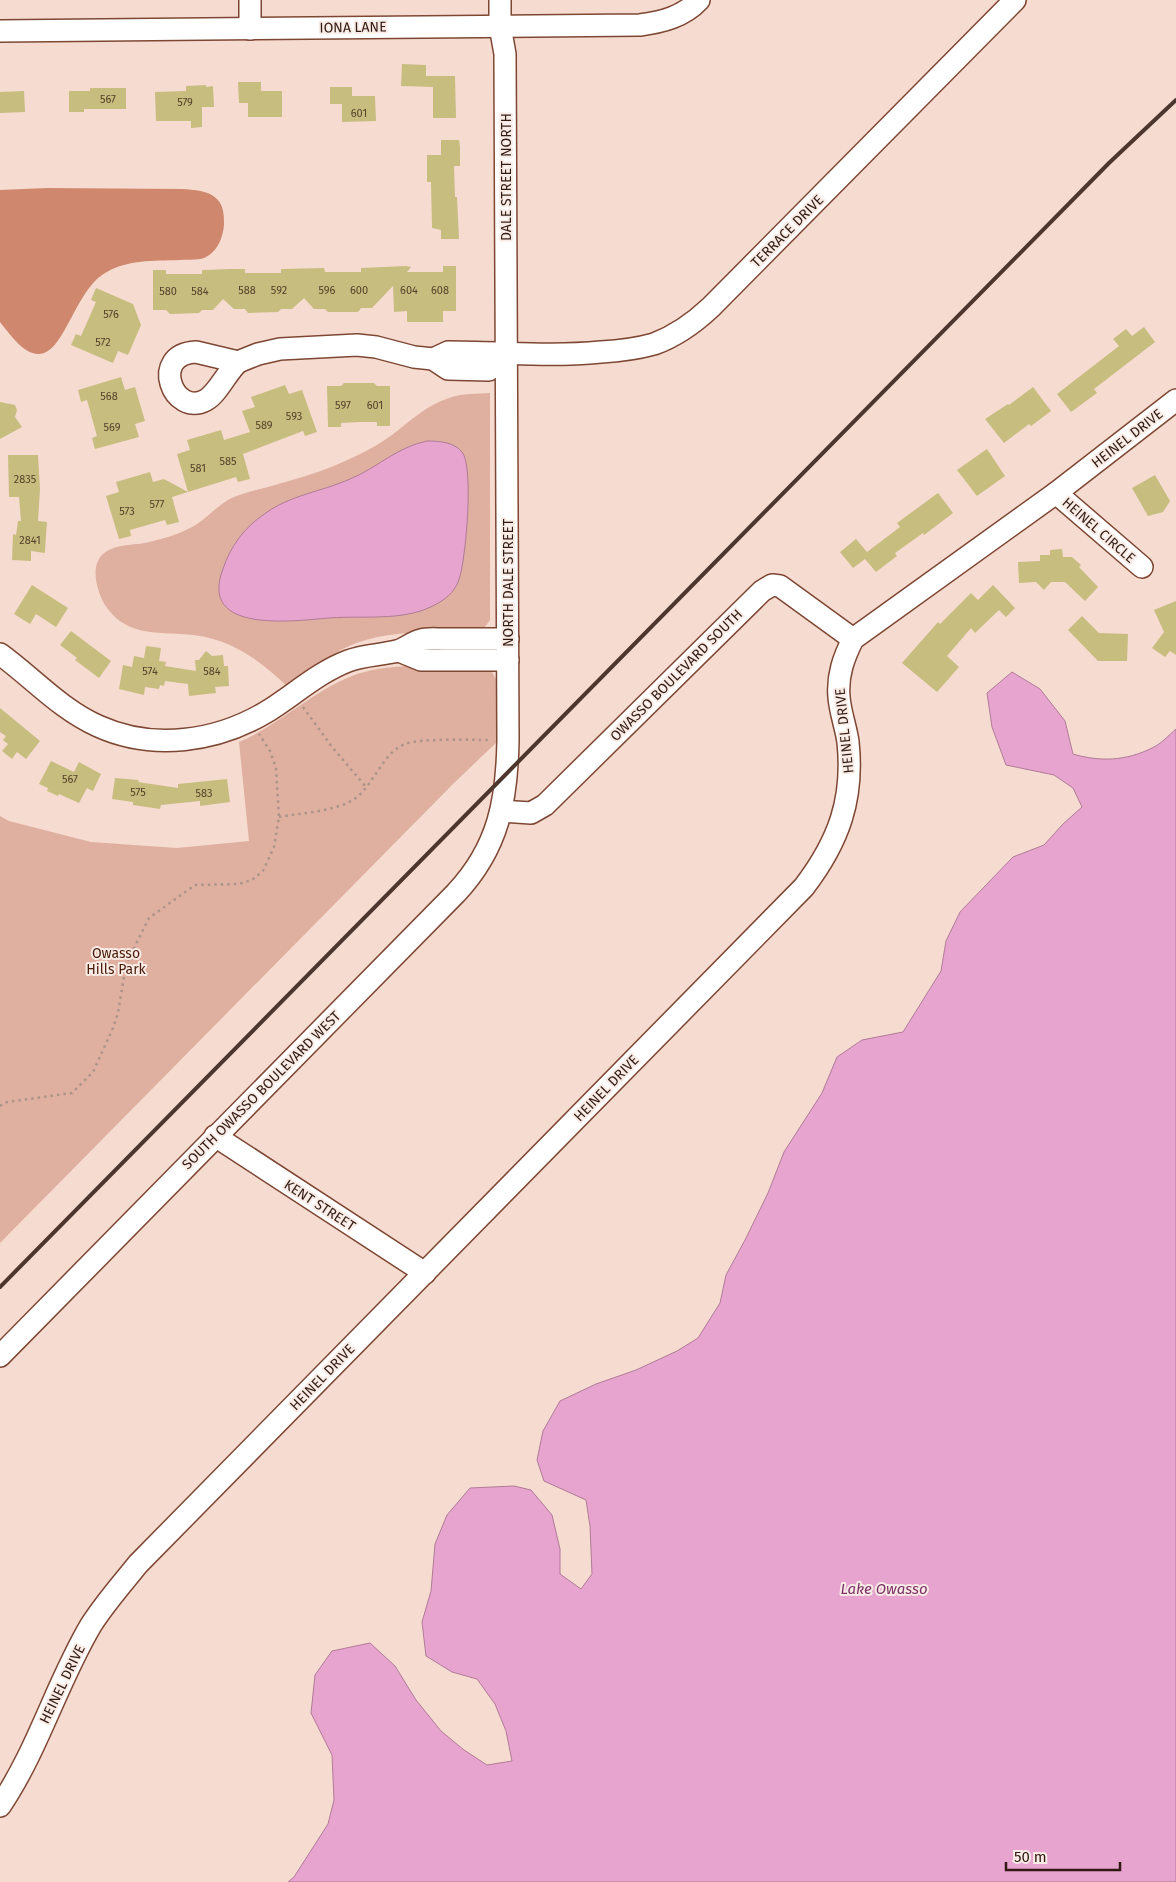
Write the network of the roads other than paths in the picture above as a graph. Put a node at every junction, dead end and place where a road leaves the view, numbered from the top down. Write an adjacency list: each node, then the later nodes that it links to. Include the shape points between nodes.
1 (250, 0): 6 (street)
2 (500, 0): 5 (street, DALE STREET NORTH)
3 (699, 0): 5 (street, IONA LANE, via 679,16 640,25)
4 (1010, 1): 8 (street, TERRACE DRIVE, via 694,322 675,334 634,349 578,354)
5 (500, 26): 6 (street, IONA LANE); 8 (street, DALE STREET NORTH, via 505,54)
6 (250, 29): 7 (street, IONA LANE)
7 (0, 31)
8 (507, 354): 9 (street, via 489,370 448,369 434,359 350,345 272,350); 13 (street, NORTH DALE STREET)
9 (238, 362)
10 (1176, 400): 11 (street, HEINEL DRIVE)
11 (1056, 493): 12 (street, HEINEL CIRCLE); 14 (street, HEINEL DRIVE)
12 (1142, 567)
13 (508, 639): 15 (street, via 421,639); 17 (street, NORTH DALE STREET)
14 (853, 639): 18 (street, OWASSO BOULEVARD SOUTH, via 780,586 772,585 762,591 545,805 531,813); 20 (street, HEINEL DRIVE, via 839,677 839,697 850,764 848,792 840,825 821,865 804,887)
15 (399, 651): 16 (street, via 350,660 327,671 250,721 227,731 175,741 147,740 98,726 56,701); 17 (street, via 421,660)
16 (0, 654)
17 (508, 660): 18 (street, NORTH DALE STREET, via 507,780)
18 (501, 811): 19 (street, SOUTH OWASSO BOULEVARD WEST, via 488,850 466,883)
19 (215, 1136): 20 (street, KENT STREET); 21 (street, SOUTH OWASSO BOULEVARD WEST)
20 (424, 1273): 22 (street, HEINEL DRIVE, via 138,1564 110,1597 91,1625 22,1768)
21 (0, 1356)
22 (0, 1806)

